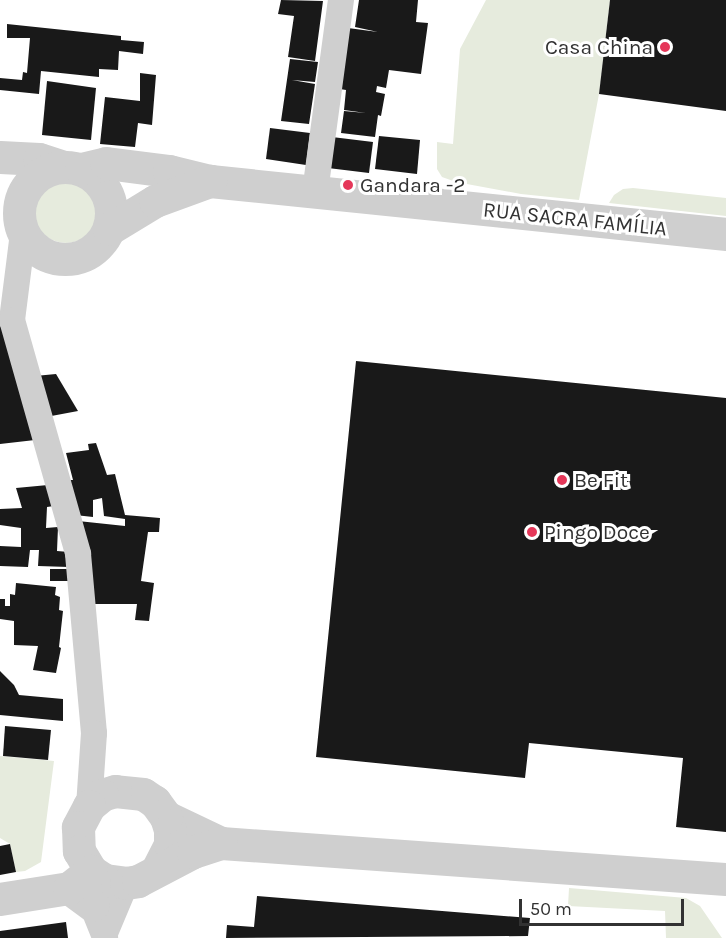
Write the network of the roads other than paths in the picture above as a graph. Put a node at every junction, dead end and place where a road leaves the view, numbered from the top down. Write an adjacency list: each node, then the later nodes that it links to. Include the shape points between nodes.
1 (341, 0): 6 (street)
2 (0, 157): 3 (street, RUA SACRA FAMÍLIA, via 39,159)
3 (72, 168): 4 (street, RUA SACRA FAMÍLIA, via 106,163); 7 (street, via 48,170 31,182 20,201); 8 (street, via 94,177 104,187 111,208)
4 (210, 181): 6 (street, RUA SACRA FAMÍLIA); 8 (street, RUA SACRA FAMÍLIA, via 155,201)
5 (0, 186): 7 (street)
6 (315, 192): 9 (street, RUA SACRA FAMÍLIA)
7 (20, 224): 8 (street, via 32,246 44,255 67,260 90,253); 10 (street, via 12,320 78,554 94,733)
8 (109, 229)
9 (726, 234)
10 (89, 806): 11 (street, via 108,793 129,791 155,802); 12 (street, via 82,816)
11 (166, 817): 13 (street); 14 (street, via 170,844)
12 (77, 839): 17 (street); 19 (street)
13 (221, 843): 14 (street); 16 (street)
14 (159, 868): 15 (street, via 144,879)
15 (126, 883): 19 (street); 19 (street, via 105,880)
16 (721, 891)
17 (36, 894): 18 (street); 19 (street)
18 (0, 898)
19 (93, 902)

